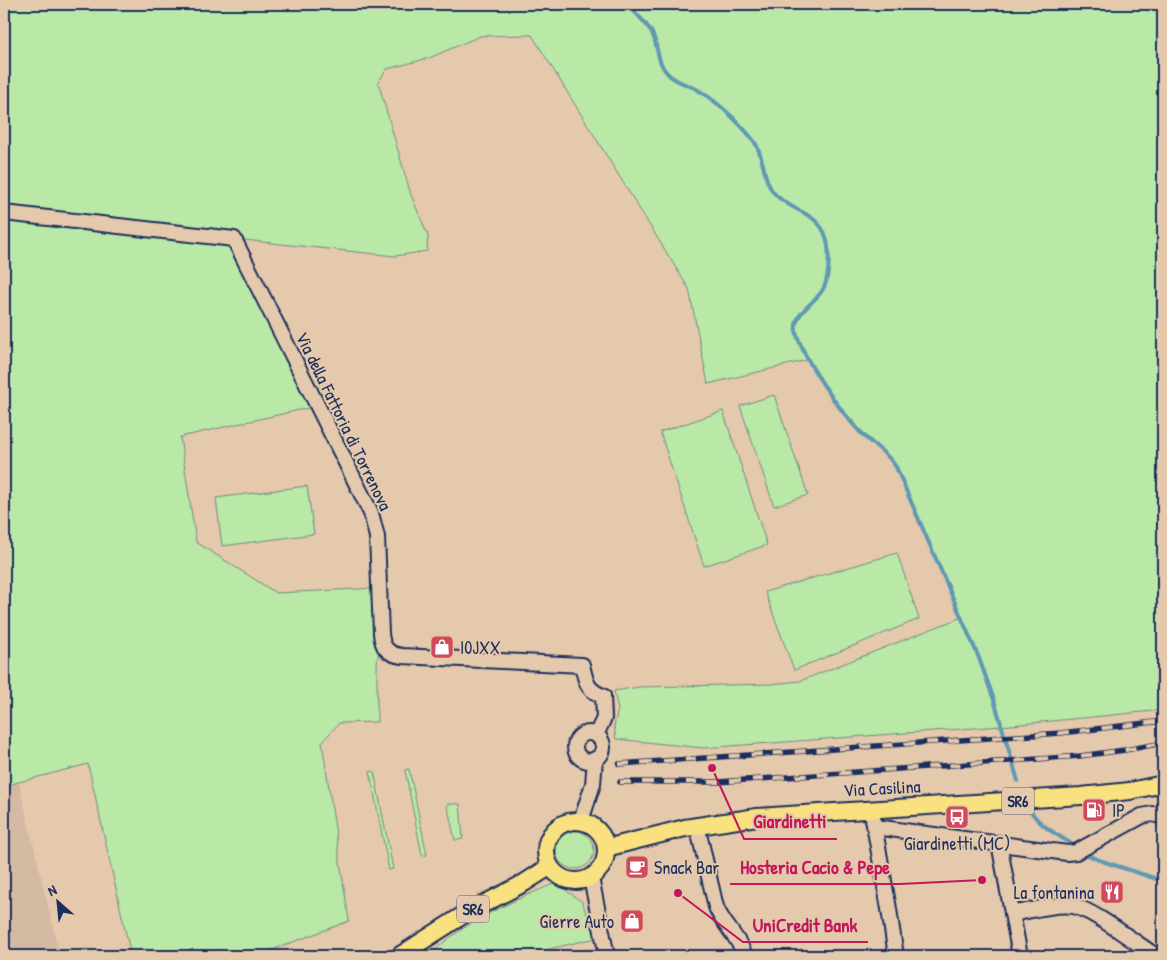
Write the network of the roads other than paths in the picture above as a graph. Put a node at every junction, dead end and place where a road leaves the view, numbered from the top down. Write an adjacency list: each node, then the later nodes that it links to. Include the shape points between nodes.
1 (4, 213): 2 (street, Via della Fattoria di Torrenova, via 234,239 371,513 376,537 380,633 385,648 398,655 582,665 589,689 603,696 604,718)
2 (596, 735): 3 (street, Via della Fattoria di Torrenova, via 602,741 603,750); 3 (street, via 581,735 575,748 581,759)
3 (595, 760): 7 (street, Via della Fattoria di Torrenova, via 593,784)
4 (1163, 784): 5 (main road, Via Casilina / SR6, via 1090,795)
5 (871, 809): 8 (main road, Via Casilina / SR6, via 781,814); 9 (street)
6 (1163, 817): 10 (street, via 1153,814 1142,816 1072,853)
7 (581, 821): 11 (main road, via 599,831); 12 (main road, via 567,822 552,832 545,851)
8 (697, 825): 11 (main road, Via Casilina / SR6); 17 (street, via 716,907)
9 (874, 827): 10 (street); 18 (street)
10 (999, 843): 14 (street)
11 (606, 848): 13 (main road, via 603,865)
12 (549, 867): 13 (main road, via 567,881); 15 (main road, SR6, via 468,912)
13 (591, 878): 16 (street)
14 (1012, 914): 19 (street); 20 (street, via 1059,906 1077,907)
15 (399, 956)
16 (607, 956)
17 (745, 956)
18 (896, 956)
19 (1020, 956)
20 (1156, 956)

